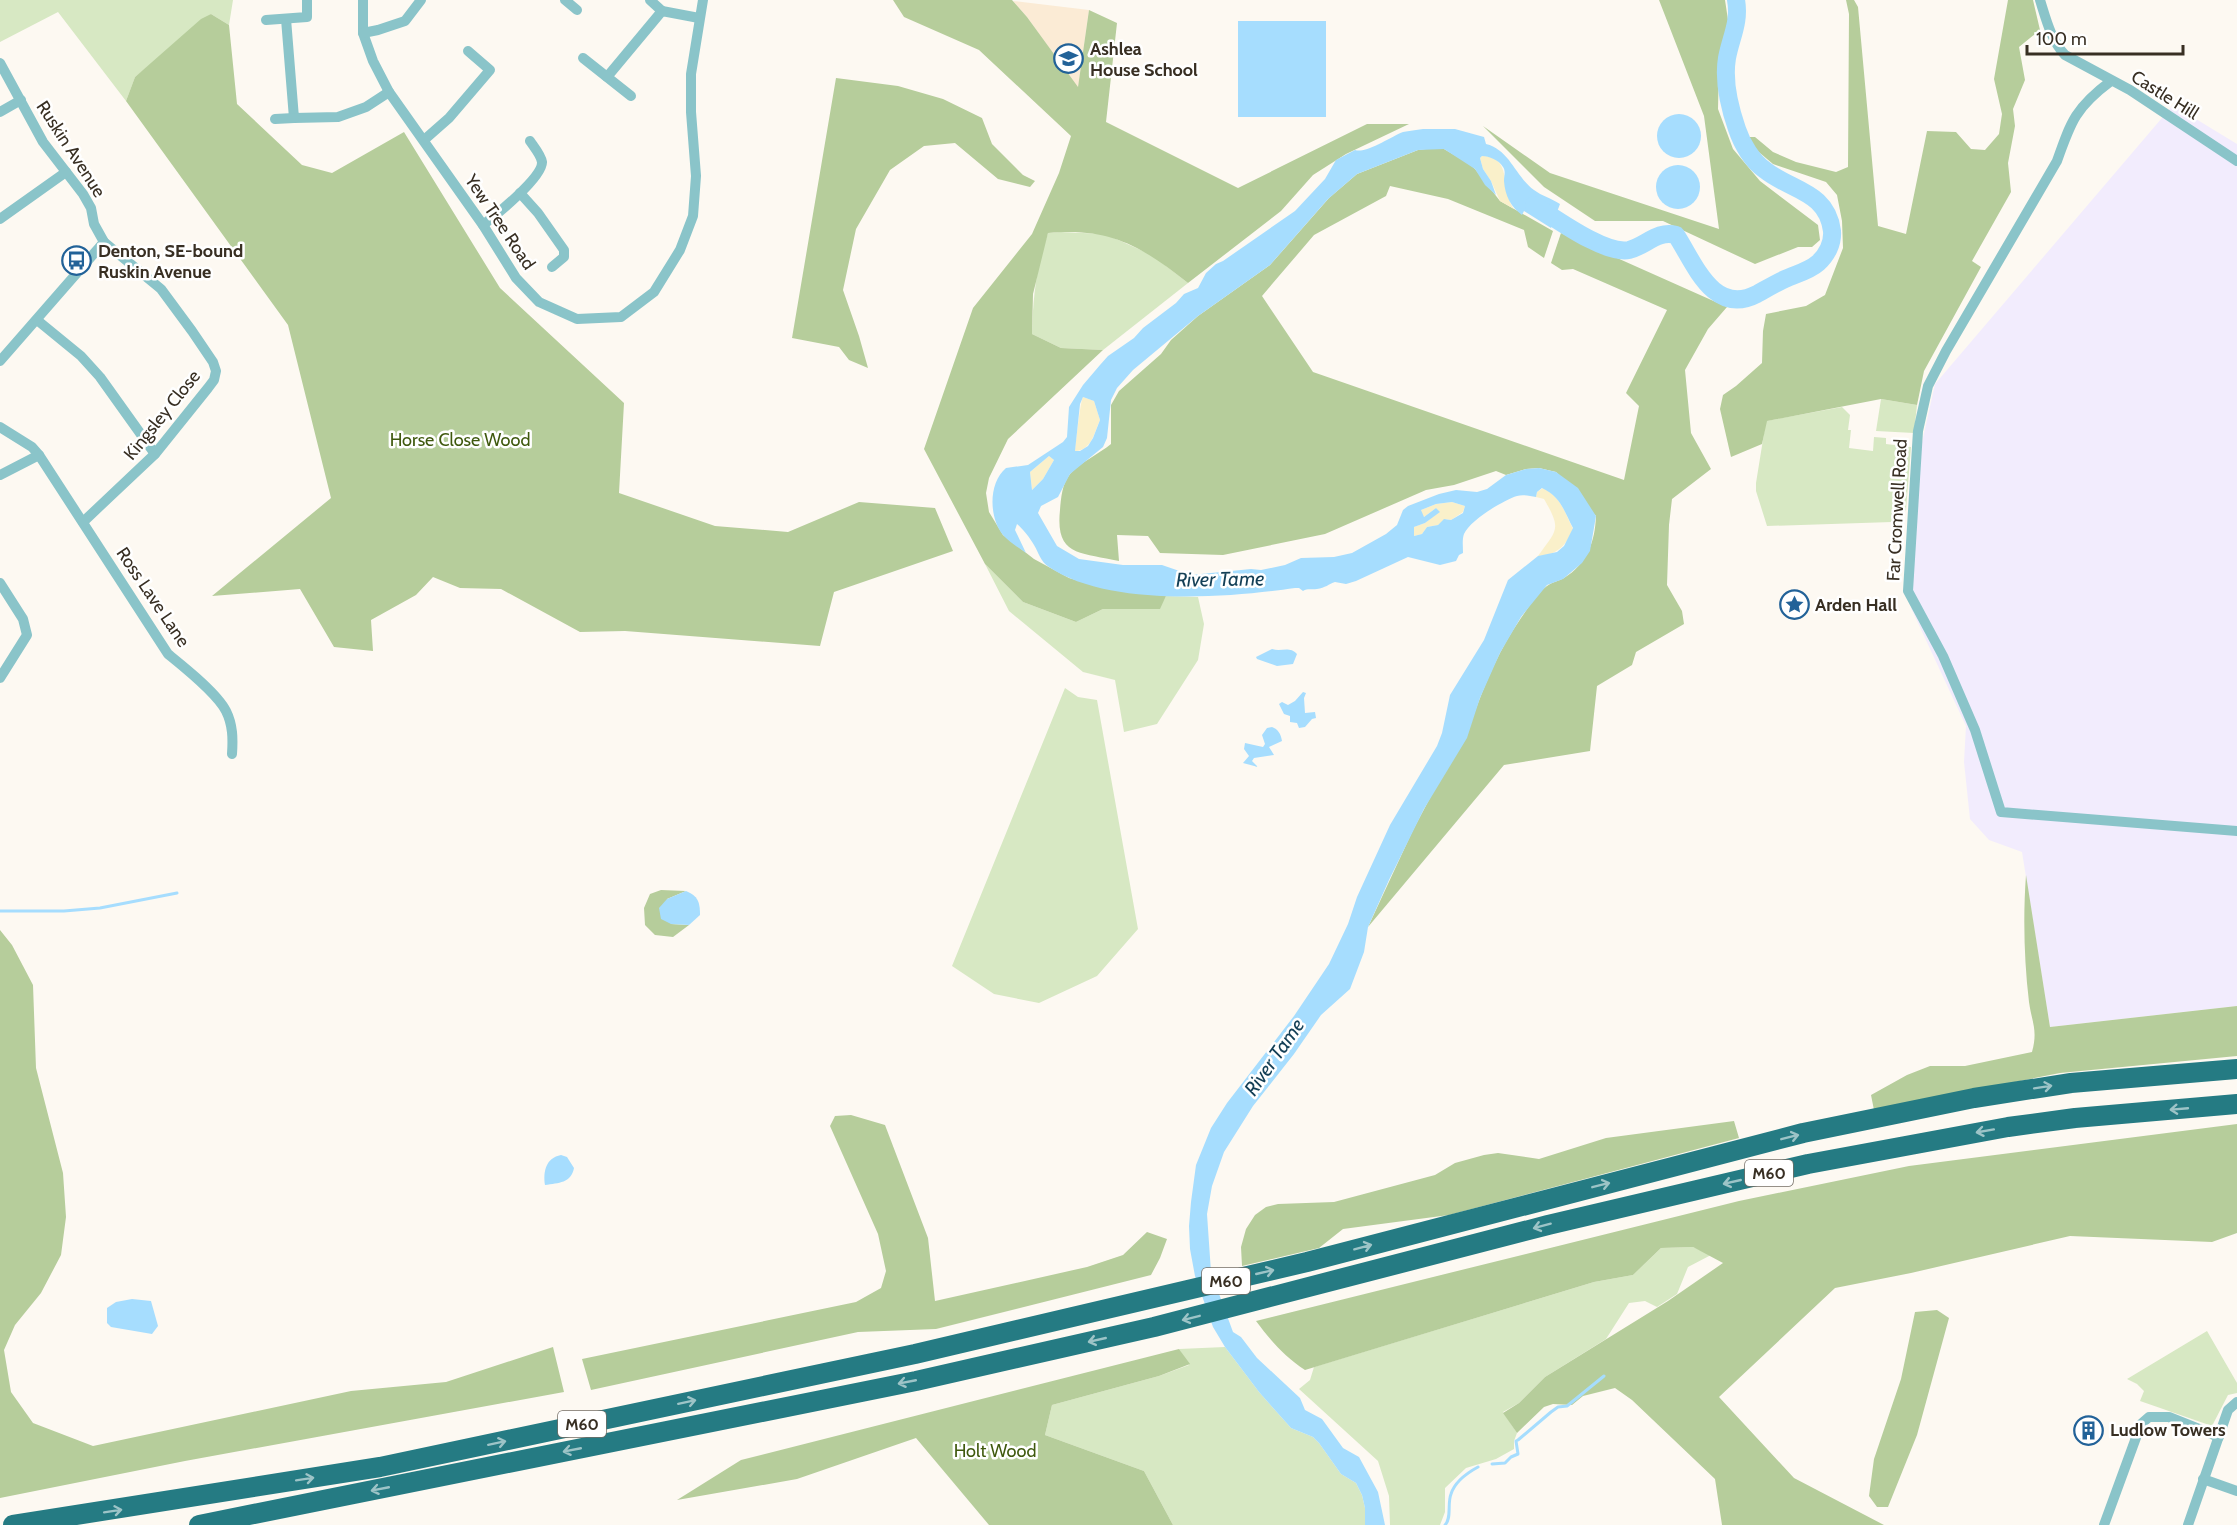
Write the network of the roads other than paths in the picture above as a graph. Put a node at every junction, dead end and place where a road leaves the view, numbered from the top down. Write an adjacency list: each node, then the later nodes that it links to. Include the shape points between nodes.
1 (307, 0): 11 (street, via 308,17)
2 (363, 0): 13 (street, Yew Tree Road)
3 (421, 0): 13 (street, via 405,21)
4 (565, 0): 8 (street)
5 (650, 0): 9 (street)
6 (703, 0): 10 (street, Yew Tree Road)
7 (2040, 0): 18 (street, Castle Hill, via 2060,50)
8 (577, 10)
9 (662, 11): 10 (street); 17 (street)
10 (699, 18): 31 (street, Yew Tree Road, via 691,74 696,176 693,216 680,250 654,292 621,317 577,319 539,302 516,278)
11 (286, 19): 12 (street); 23 (street)
12 (266, 20)
13 (363, 33): 19 (street, Yew Tree Road)
14 (468, 51): 25 (street, via 490,69 449,118)
15 (583, 58): 17 (street)
16 (0, 63): 21 (street, Ruskin Avenue)
17 (607, 77): 20 (street)
18 (2111, 81): 27 (street, Castle Hill); 44 (street, Far Cromwell Road, via 2092,95 2068,127 2057,161 1928,386 1918,431 1908,591 1943,656 1975,730 2001,812)
19 (389, 92): 23 (street, via 366,107 338,117); 25 (street, Yew Tree Road)
20 (631, 96)
21 (21, 100): 22 (street); 28 (street, Ruskin Avenue, via 43,142)
22 (0, 112)
23 (294, 118): 24 (street)
24 (275, 119)
25 (424, 140): 31 (street, Yew Tree Road)
26 (530, 141): 29 (street, via 542,162)
27 (2237, 160)
28 (66, 172): 30 (street); 32 (street, Ruskin Avenue, via 87,201)
29 (520, 193): 31 (street); 33 (street, via 564,250 564,257)
30 (0, 219)
31 (483, 225)
32 (104, 242): 34 (street); 37 (street, Kingsley Close, via 160,290 216,371 214,380)
33 (552, 267)
34 (37, 320): 35 (street); 37 (street, via 100,377)
35 (0, 361)
36 (0, 427): 38 (street, Ross Lave Lane)
37 (155, 454): 40 (street, Kingsley Close)
38 (39, 455): 39 (street); 40 (street, Ross Lave Lane)
39 (0, 475)
40 (83, 522): 43 (street, Ross Lave Lane, via 168,654 226,711 233,735)
41 (0, 583): 42 (street, via 23,618 27,634)
42 (0, 678)
43 (232, 754)
44 (2237, 831)
45 (2237, 1069): 51 (highway, M60, one-way to 45, via 380,1467 915,1354 1306,1262 1803,1133 1974,1098 2071,1083)
46 (2237, 1104): 52 (highway, M60, one-way to 52, via 2008,1127 1808,1164 1548,1225 1154,1327 904,1383)
47 (2237, 1402): 48 (street, via 2228,1410)
48 (2219, 1437): 49 (street); 53 (street, via 2169,1417 2149,1417 2141,1424)
49 (2203, 1479): 50 (street); 54 (street)
50 (2237, 1491)
51 (13, 1525)
52 (199, 1525)
53 (2104, 1525)
54 (2188, 1525)

